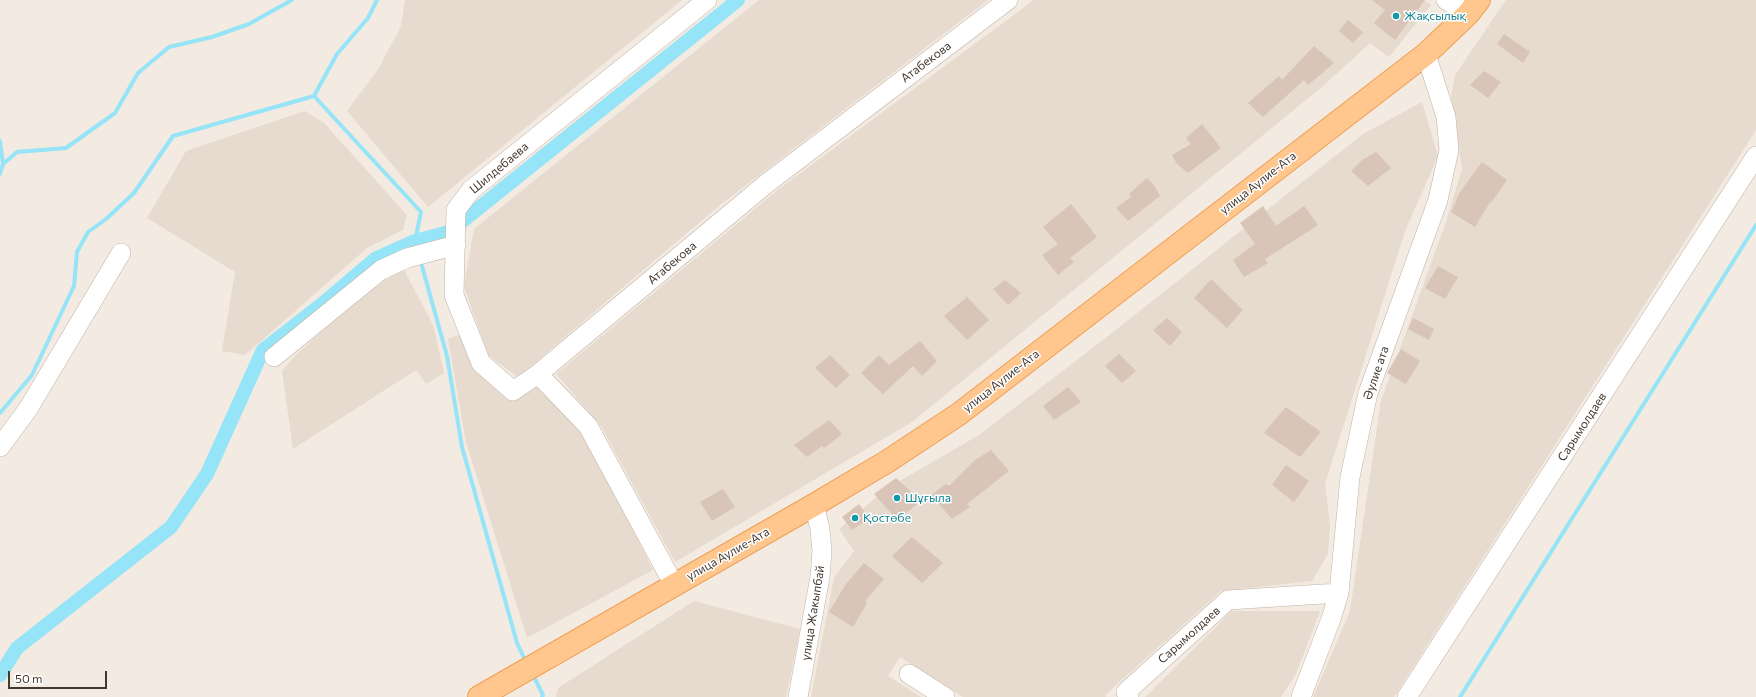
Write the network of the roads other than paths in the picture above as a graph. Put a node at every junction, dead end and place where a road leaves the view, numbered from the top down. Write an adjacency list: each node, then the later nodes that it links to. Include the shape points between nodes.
1 (707, 0): 7 (street, Шилдебаева, via 471,190 456,210)
2 (1008, 0): 10 (street, Атабекова, via 766,184)
3 (1446, 0): 4 (street)
4 (1474, 7): 5 (main road, улица Аулие-Ата)
5 (1426, 54): 12 (main road, улица Аулие-Ата, via 958,414 888,461); 14 (street, Әулие ата, via 1446,117 1449,150 1438,200 1368,393 1350,477)
6 (1756, 156): 21 (street, Сарымолдаев)
7 (456, 245): 9 (street, via 406,258 381,270); 10 (street, Шилдебаева, via 454,295 481,363 513,391)
8 (121, 253): 11 (street, via 28,409)
9 (274, 357)
10 (538, 374): 13 (street, via 588,426)
11 (0, 447)
12 (814, 505): 13 (main road, улица Аулие-Ата); 17 (street, улица Жакыпбай, via 822,551 820,577)
13 (674, 586): 16 (main road, улица Аулие-Ата)
14 (1339, 593): 19 (street, Сарымолдаев, via 1228,600 1126,692); 20 (street, Әулие ата)
15 (909, 674): 18 (street)
16 (479, 697)
17 (798, 697)
18 (944, 697)
19 (1129, 697)
20 (1301, 697)
21 (1407, 697)

